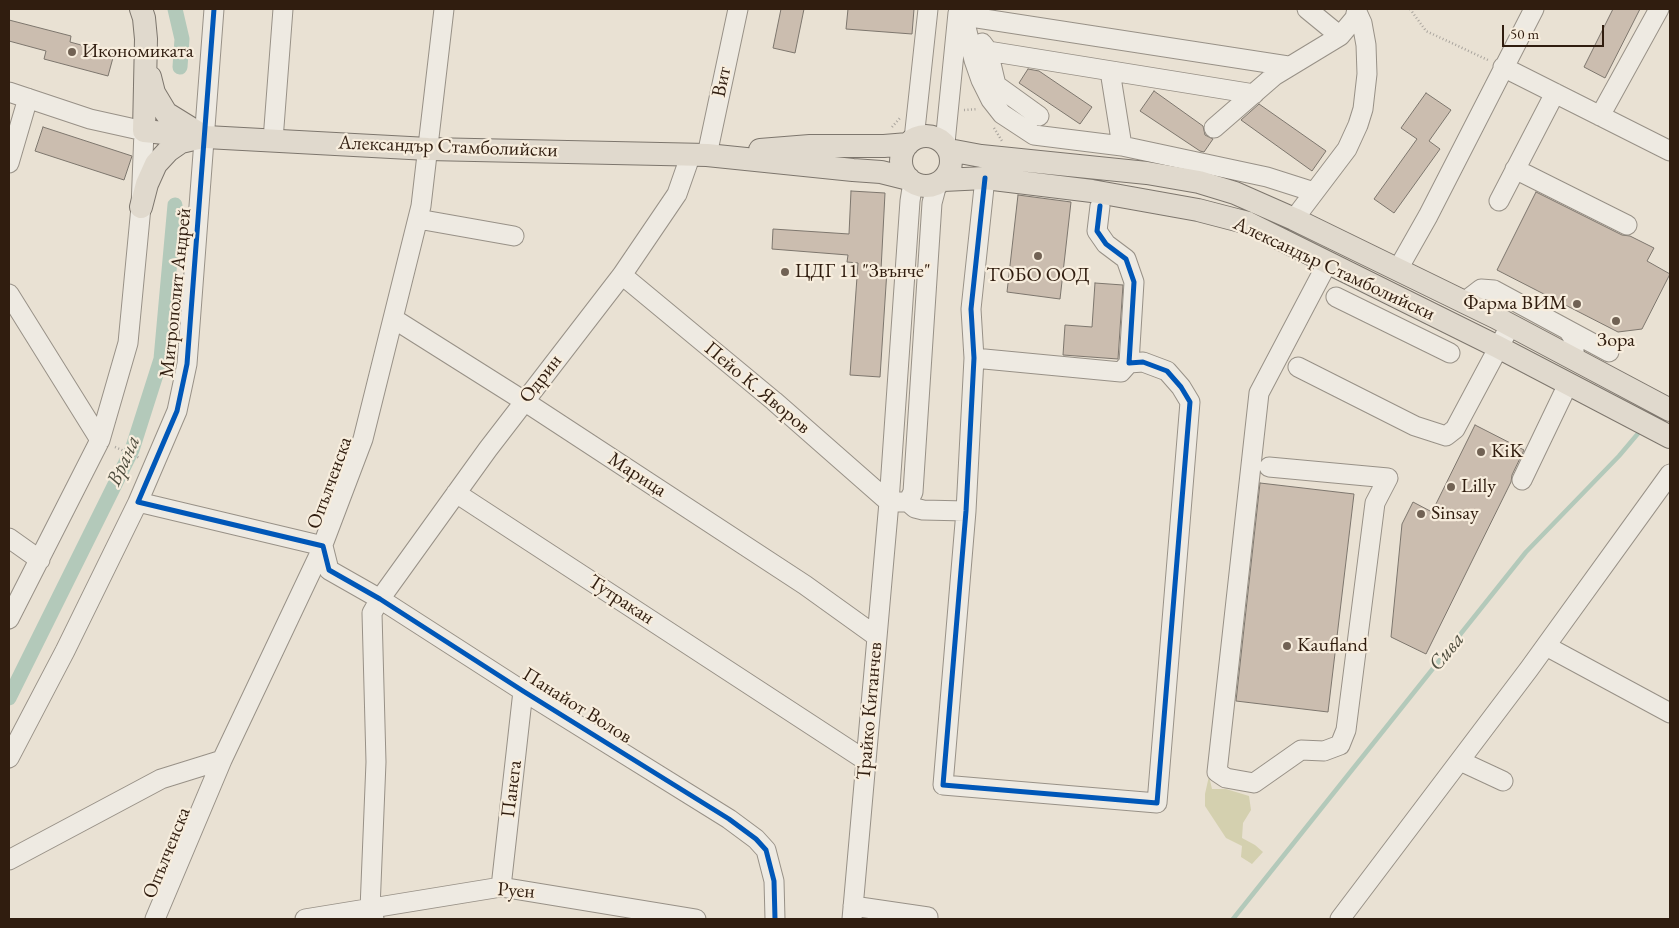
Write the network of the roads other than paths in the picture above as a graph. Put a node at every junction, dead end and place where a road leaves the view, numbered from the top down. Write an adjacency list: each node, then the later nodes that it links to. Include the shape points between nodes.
1 (141, 9): 14 (main road)
2 (214, 9): 26 (street, Митрополит Андрей)
3 (283, 9): 27 (street)
4 (444, 9): 31 (street, Опълченска)
5 (738, 9): 33 (street, Вит)
6 (928, 9): 28 (street, via 918,108)
7 (1307, 9): 12 (street)
8 (1534, 9): 16 (street)
9 (1659, 9): 23 (street)
10 (1357, 10): 12 (street, via 1355,18); 39 (street, via 1366,45 1363,109 1347,149)
11 (960, 13): 13 (street); 15 (street); 29 (street, via 995,116 1002,114 1034,135); 30 (street, via 947,110)
12 (1340, 36): 15 (street)
13 (988, 51): 17 (street); 22 (street, via 996,84)
14 (146, 61): 25 (main road); 26 (main road, via 154,93 166,113)
15 (1288, 66): 20 (street)
16 (1503, 67): 19 (street); 48 (street)
17 (1110, 71): 20 (street); 29 (street)
18 (9, 92): 21 (street)
19 (1555, 93): 23 (street); 35 (street)
20 (1254, 94): 24 (street)
21 (28, 98): 25 (street, via 90,119); 34 (street)
22 (1039, 116)
23 (1600, 116): 32 (street)
24 (1214, 128)
25 (144, 131): 26 (main road); 42 (street)
26 (206, 137): 27 (main road, Александър Стамболийски); 42 (main road, via 181,142 168,151 156,164); 72 (street, Митрополит Андрей, via 188,364 177,411)
27 (273, 140): 31 (main road, Александър Стамболийски)
28 (911, 141): 30 (main road, Александър Стамболийски, via 930,136 938,138); 33 (main road, Александър Стамболийски, via 884,146 810,146); 37 (main road, via 901,158 904,173)
29 (1122, 146): 39 (street, via 1267,177)
30 (947, 147): 38 (main road, via 952,158 951,166); 44 (main road, Александър Стамболийски, via 981,156 1147,173 1199,182 1235,192)
31 (428, 149): 33 (main road, Александър Стамболийски); 43 (street, Опълченска)
32 (1670, 151)
33 (699, 154): 37 (main road, Александър Стамболийски, via 881,172); 49 (street, Одрин, via 677,194)
34 (9, 163)
35 (1515, 169): 40 (street); 45 (street)
36 (985, 178): 38 (main road, Александър Стамболийски); 47 (main road, Александър Стамболийски, via 1092,191 1198,210 1248,223); 59 (street, via 971,309)
37 (911, 180): 38 (main road, Александър Стамболийски, via 922,186); 73 (street, Трайко Китанчев)
38 (940, 182): 73 (street, Трайко Китанчев, via 932,203 914,492)
39 (1314, 192): 44 (street)
40 (1499, 201)
41 (1100, 206): 61 (street, via 1097,231 1106,244 1126,259 1134,282)
42 (141, 207): 67 (street, via 128,343)
43 (418, 219): 46 (street); 53 (street, Опълченска)
44 (1294, 219): 48 (main road, Александър Стамболийски)
45 (1627, 225)
46 (514, 236)
47 (1328, 262): 56 (main road, Александър Стамболийски); 68 (street, via 1259,393 1217,772 1226,778 1254,783 1301,750 1324,750 1340,745 1346,730 1374,503 1388,478)
48 (1398, 269): 52 (main road, Александър Стамболийски)
49 (622, 275): 64 (street, Одрин); 73 (street, Пейо К. Яворов)
50 (9, 294): 67 (street)
51 (1336, 297): 58 (street)
52 (1464, 302): 54 (main road, Александър Стамболийски); 55 (street, via 1481,289 1494,290)
53 (394, 319): 64 (street, Марица); 76 (street, Опълченска, via 363,439)
54 (1510, 326): 56 (street); 60 (main road, Александър Стамболийски)
55 (1568, 330): 57 (street); 60 (street, via 1572,336)
56 (1498, 347): 62 (street, via 1455,430 1446,436 1415,426); 63 (main road, Александър Стамболийски)
57 (1609, 352)
58 (1450, 353)
59 (974, 358): 61 (street, via 1121,372); 74 (street)
60 (1574, 360): 65 (main road, Александър Стамболийски)
61 (1129, 363): 74 (street, via 1143,362 1167,371 1190,402 1157,804 943,786)
62 (1298, 367)
63 (1568, 384): 66 (main road, Александър Стамболийски); 70 (street)
64 (524, 401): 71 (street, Одрин); 80 (street, Марица)
65 (1670, 410)
66 (1669, 436)
67 (105, 442): 77 (street)
68 (1269, 467)
69 (1670, 474): 81 (street)
70 (1522, 480)
71 (456, 493): 78 (street, Одрин); 86 (street, Тутракан)
72 (138, 502): 76 (street); 84 (street, Митрополит Андрей)
73 (898, 502): 74 (street, via 923,510); 80 (street, Трайко Китанчев)
74 (966, 512)
75 (9, 538): 77 (street)
76 (323, 546): 78 (street, Панайот Волов, via 329,570); 85 (street, Опълченска)
77 (40, 560): 79 (street)
78 (380, 599): 82 (street, Панайот Волов); 92 (street, Одрин, via 372,613 376,762)
79 (9, 619)
80 (876, 636): 86 (street, Трайко Китанчев)
81 (1546, 646): 83 (street); 87 (street)
82 (523, 691): 90 (street, Панега); 97 (street, Панайот Волов, via 756,839 766,850 774,881)
83 (1670, 713)
84 (9, 758)
85 (222, 760): 89 (street, via 161,780); 94 (street, Опълченска)
86 (865, 760): 91 (street, Трайко Китанчев)
87 (1460, 761): 88 (street); 98 (street)
88 (1503, 781)
89 (9, 860)
90 (500, 887): 92 (street, Руен); 96 (street, Руен)
91 (853, 913): 93 (street)
92 (372, 914): 95 (street, Руен)
93 (928, 917)
94 (156, 919)
95 (305, 919)
96 (696, 919)
97 (775, 919)
98 (1340, 919)

